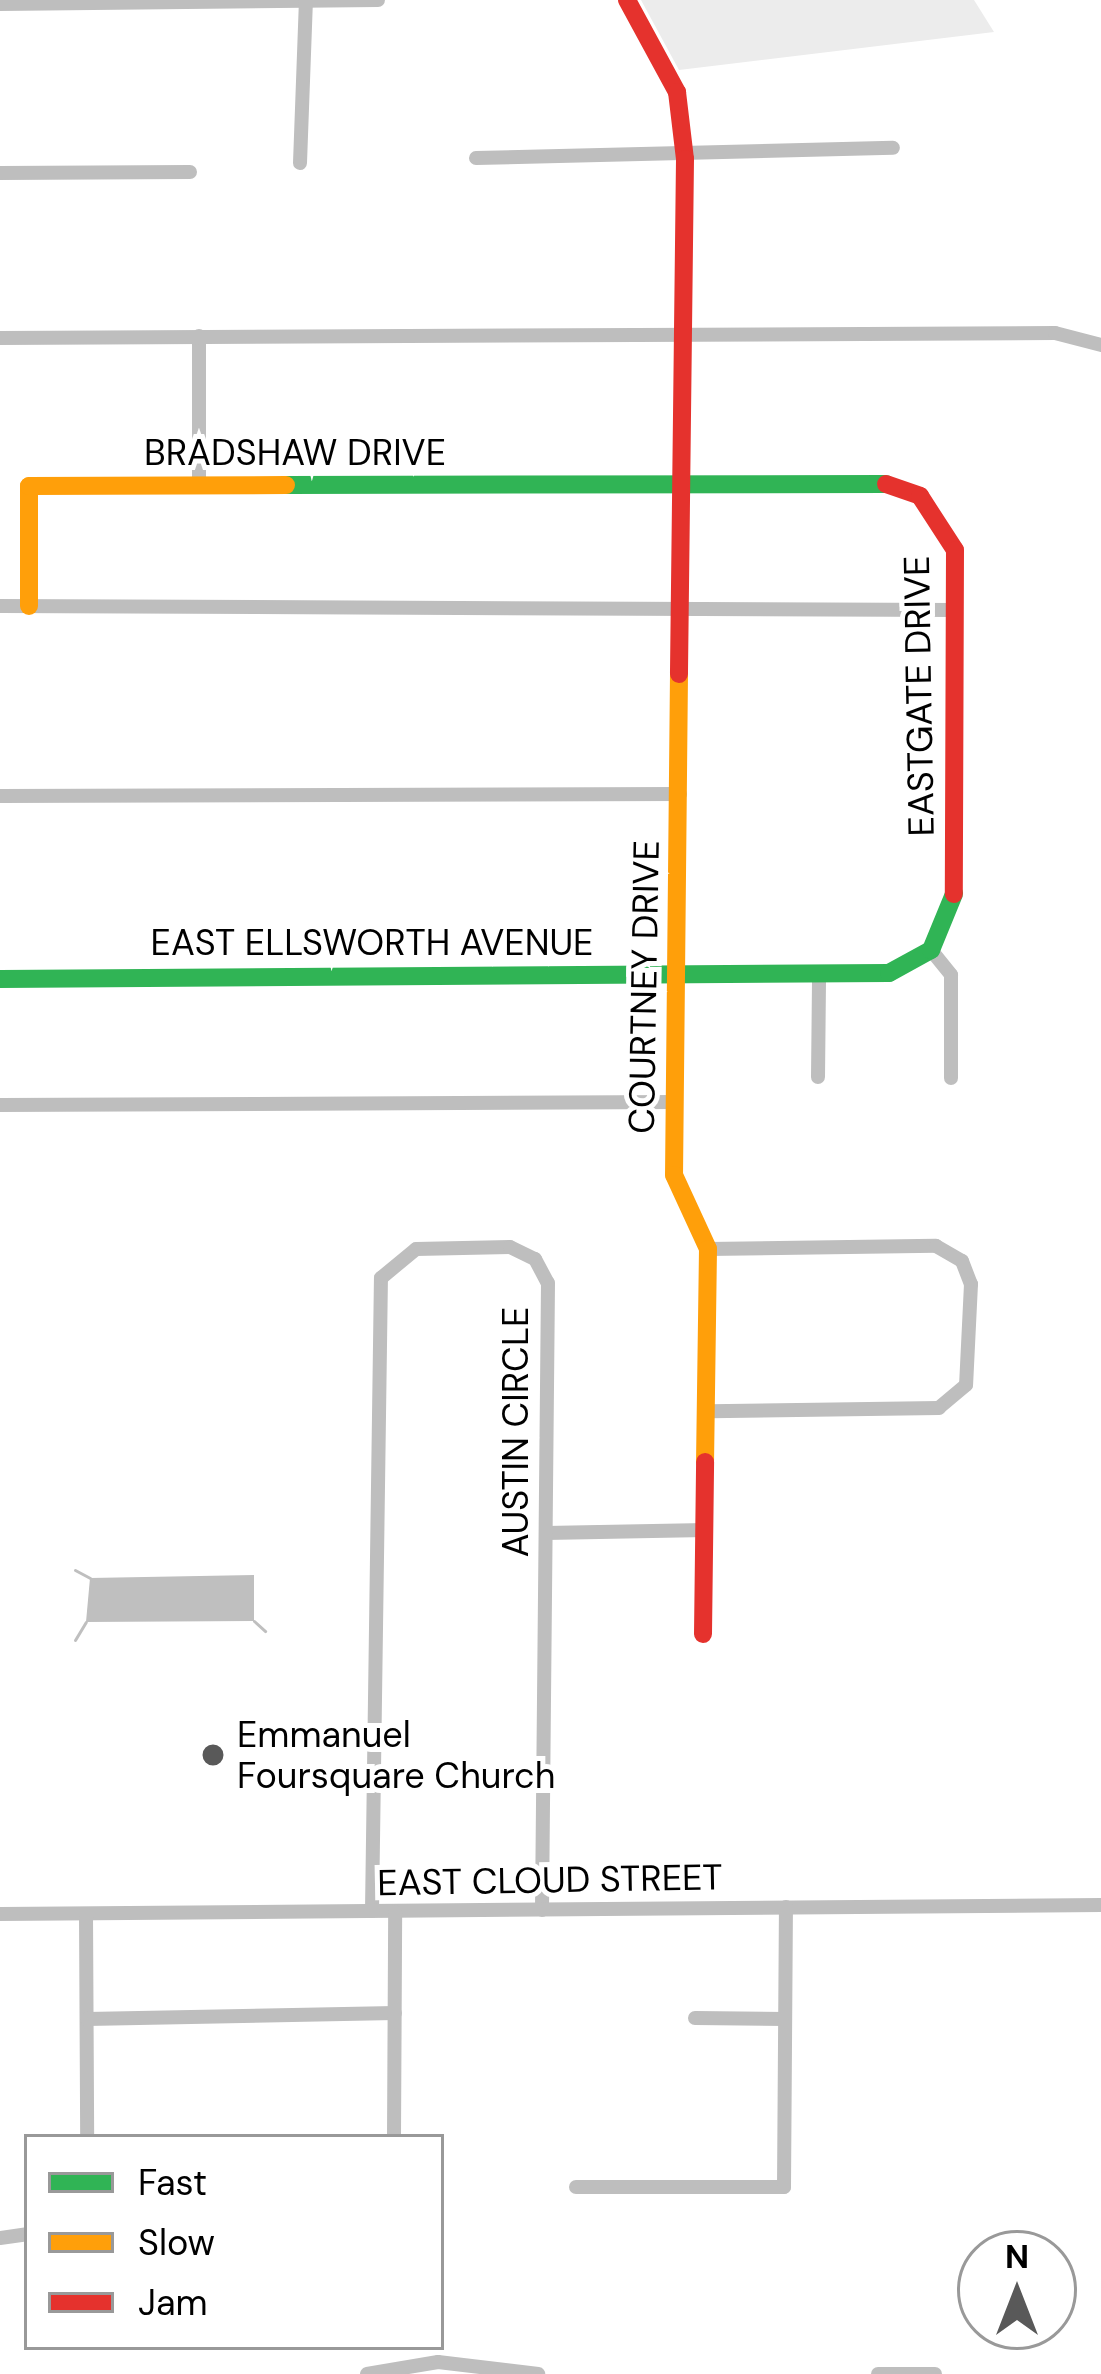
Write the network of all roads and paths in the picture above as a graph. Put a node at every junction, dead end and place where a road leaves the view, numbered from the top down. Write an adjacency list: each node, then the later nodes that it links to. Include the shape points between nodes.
1 (306, 0): 2 (street); 4 (street); 8 (street)
2 (378, 0)
3 (627, 0): 7 (street, COURTNEY DRIVE, via 676,92)
4 (0, 4)
5 (893, 148): 7 (street)
6 (476, 158): 7 (street)
7 (685, 159): 11 (street, COURTNEY DRIVE)
8 (300, 163)
9 (190, 172): 10 (street)
10 (0, 173)
11 (684, 333): 12 (street); 14 (street, via 1055,333); 15 (street, COURTNEY DRIVE)
12 (199, 336): 13 (street); 16 (street)
13 (0, 338)
14 (1101, 345)
15 (681, 484): 16 (street, BRADSHAW DRIVE); 19 (street, COURTNEY DRIVE); 20 (street, EASTGATE DRIVE, via 884,483 920,496 956,550)
16 (199, 487): 18 (street, BRADSHAW DRIVE, via 29,486)
17 (0, 606): 18 (street)
18 (29, 606): 19 (street)
19 (681, 609): 20 (street); 21 (street, COURTNEY DRIVE)
20 (955, 610): 23 (street, EASTGATE DRIVE, via 953,897)
21 (680, 794): 22 (street); 24 (street, COURTNEY DRIVE)
22 (0, 796)
23 (931, 950): 25 (street, EAST ELLSWORTH AVENUE, via 889,973); 28 (street, via 953,988)
24 (678, 974): 25 (street, EAST ELLSWORTH AVENUE); 26 (street, EAST ELLSWORTH AVENUE); 29 (street, COURTNEY DRIVE)
25 (818, 974): 27 (street)
26 (0, 979)
27 (818, 1077)
28 (951, 1078)
29 (675, 1102): 30 (street); 31 (street, COURTNEY DRIVE, via 674,1175)
30 (0, 1105)
31 (708, 1249): 32 (street, COURTNEY DRIVE); 32 (street, via 936,1246 962,1261 971,1284 966,1385 939,1408)
32 (710, 1411): 33 (street, COURTNEY DRIVE)
33 (706, 1530): 34 (street); 35 (street, COURTNEY DRIVE)
34 (546, 1533): 38 (street, AUSTIN CIRCLE); 39 (street, AUSTIN CIRCLE, via 544,1271 510,1247 402,1252 380,1293)
35 (704, 1634)
36 (1101, 1905): 37 (street, EAST CLOUD STREET)
37 (786, 1907): 38 (street, EAST CLOUD STREET); 46 (street)
38 (542, 1910): 40 (street, EAST CLOUD STREET)
39 (372, 1911): 40 (street, EAST CLOUD STREET); 42 (street, EAST CLOUD STREET)
40 (395, 1912): 43 (street)
41 (0, 1914): 42 (street, EAST CLOUD STREET)
42 (86, 1914): 45 (street)
43 (394, 2013): 45 (street); 48 (street)
44 (695, 2018): 46 (street)
45 (87, 2019): 47 (street)
46 (785, 2019): 49 (street, via 784,2187)
47 (87, 2134)
48 (394, 2134)
49 (576, 2188)
50 (368, 2374): 51 (street, via 438,2362)
51 (538, 2374)
52 (878, 2374): 53 (street)
53 (935, 2374)

